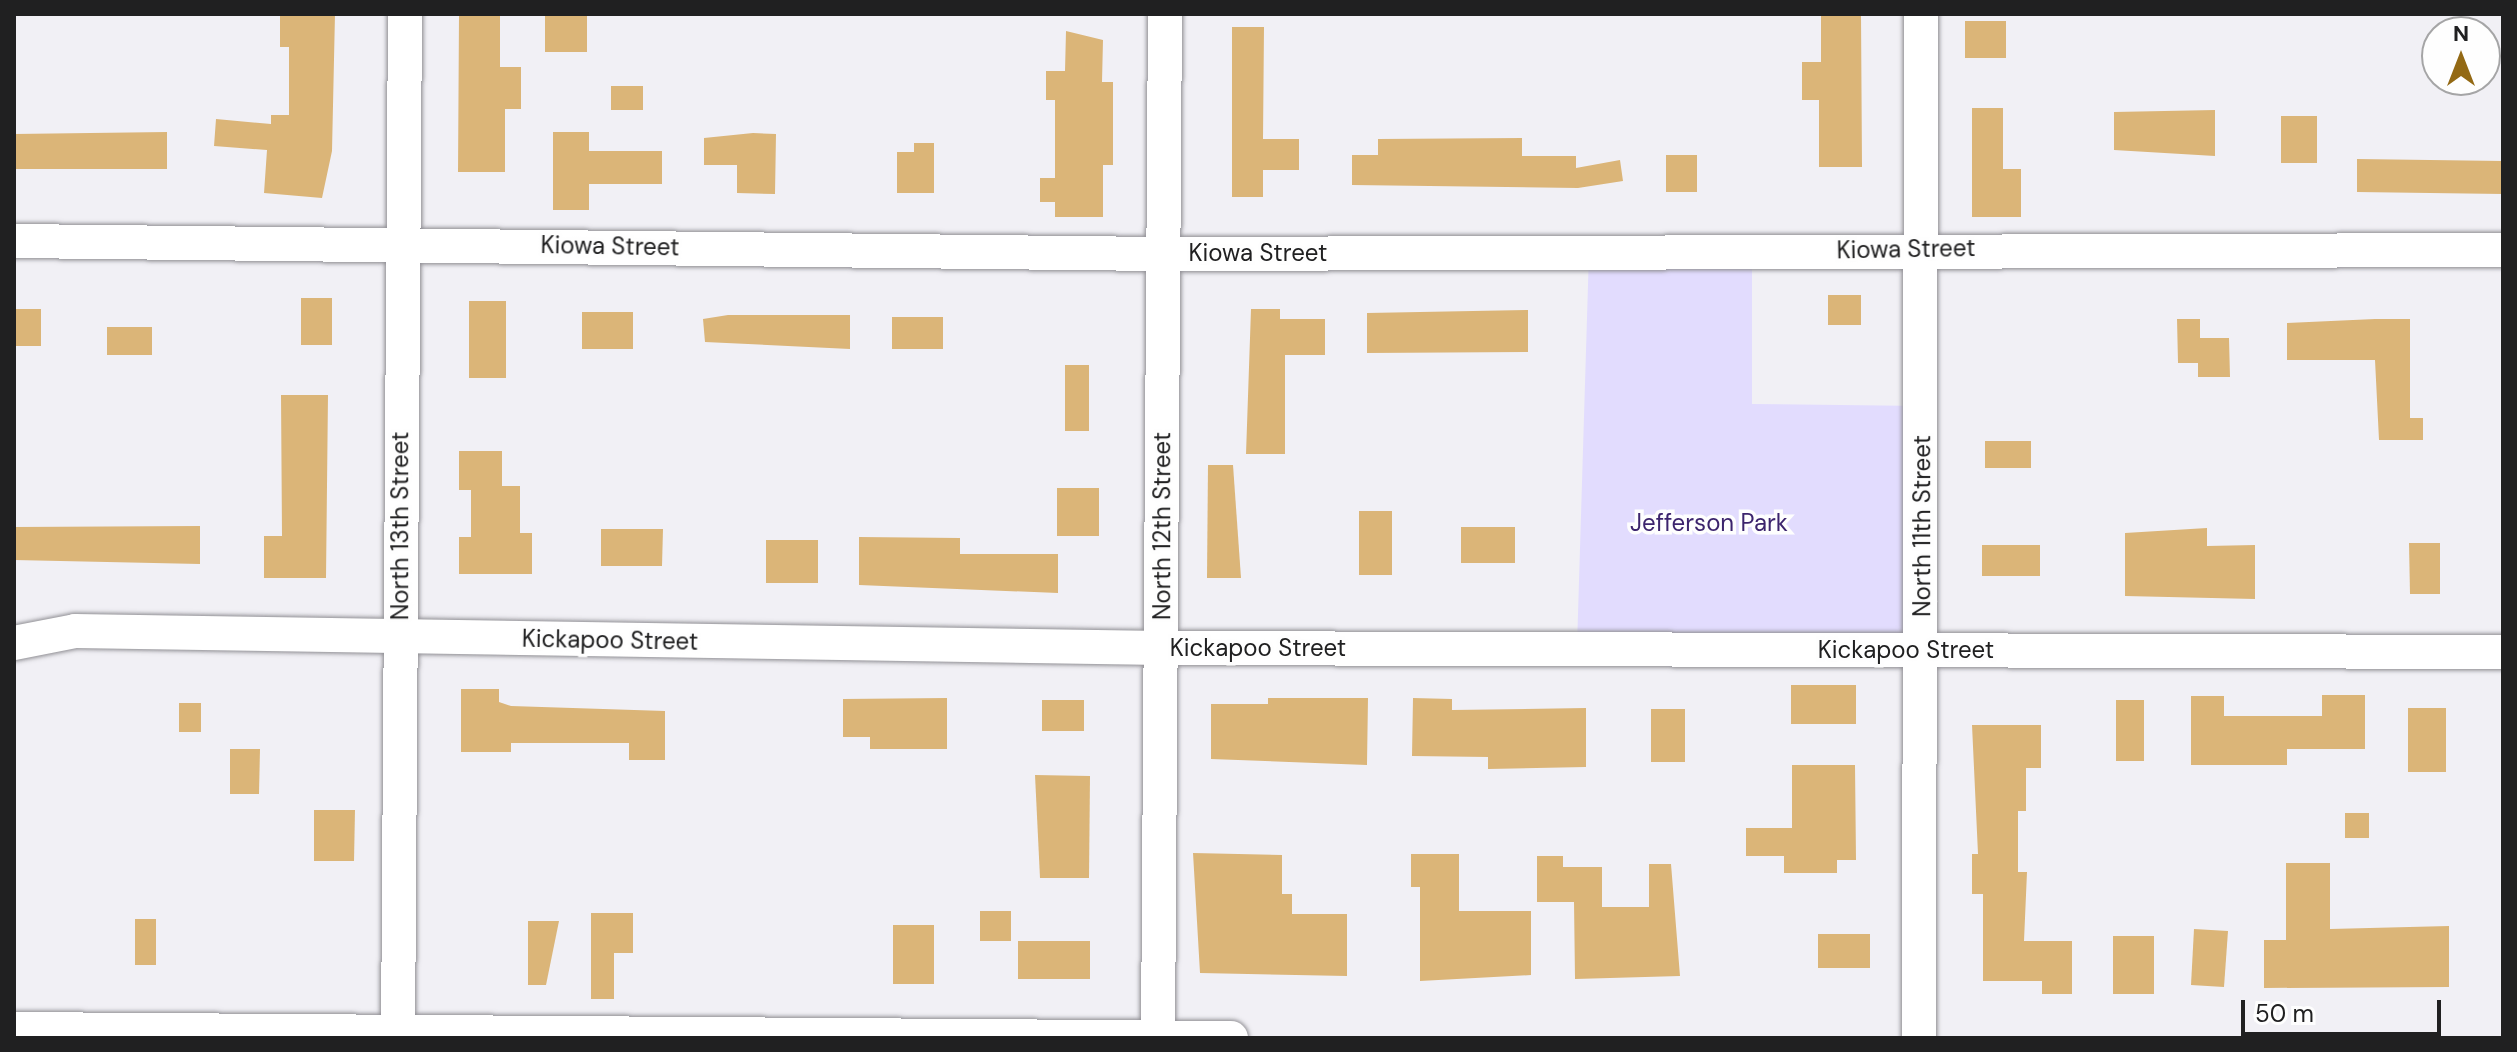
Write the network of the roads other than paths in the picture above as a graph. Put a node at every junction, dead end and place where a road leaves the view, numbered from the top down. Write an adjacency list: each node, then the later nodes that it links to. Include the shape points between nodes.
1 (405, 14): 4 (street, North 13th Street)
2 (1165, 14): 8 (street, North 12th Street)
3 (1921, 14): 6 (street, North 11th Street)
4 (403, 240): 5 (street, Kiowa Street); 8 (street, Kiowa Street); 9 (street, North 13th Street)
5 (14, 241)
6 (1922, 248): 7 (street, Kiowa Street); 8 (street, Kiowa Street); 12 (street, North 11th Street)
7 (2503, 250)
8 (1161, 254): 11 (street, North 12th Street)
9 (400, 636): 10 (street, Kickapoo Street, via 75,631); 11 (street, Kickapoo Street); 15 (street, North 13th Street)
10 (14, 643)
11 (1162, 648): 12 (street, Kickapoo Street); 16 (street, North 12th Street)
12 (1922, 651): 13 (street, Kickapoo Street); 18 (street, North 11th Street)
13 (2503, 652)
14 (14, 1029): 15 (street)
15 (398, 1036): 16 (street)
16 (1158, 1038): 17 (street)
17 (1231, 1038)
18 (1919, 1038)

